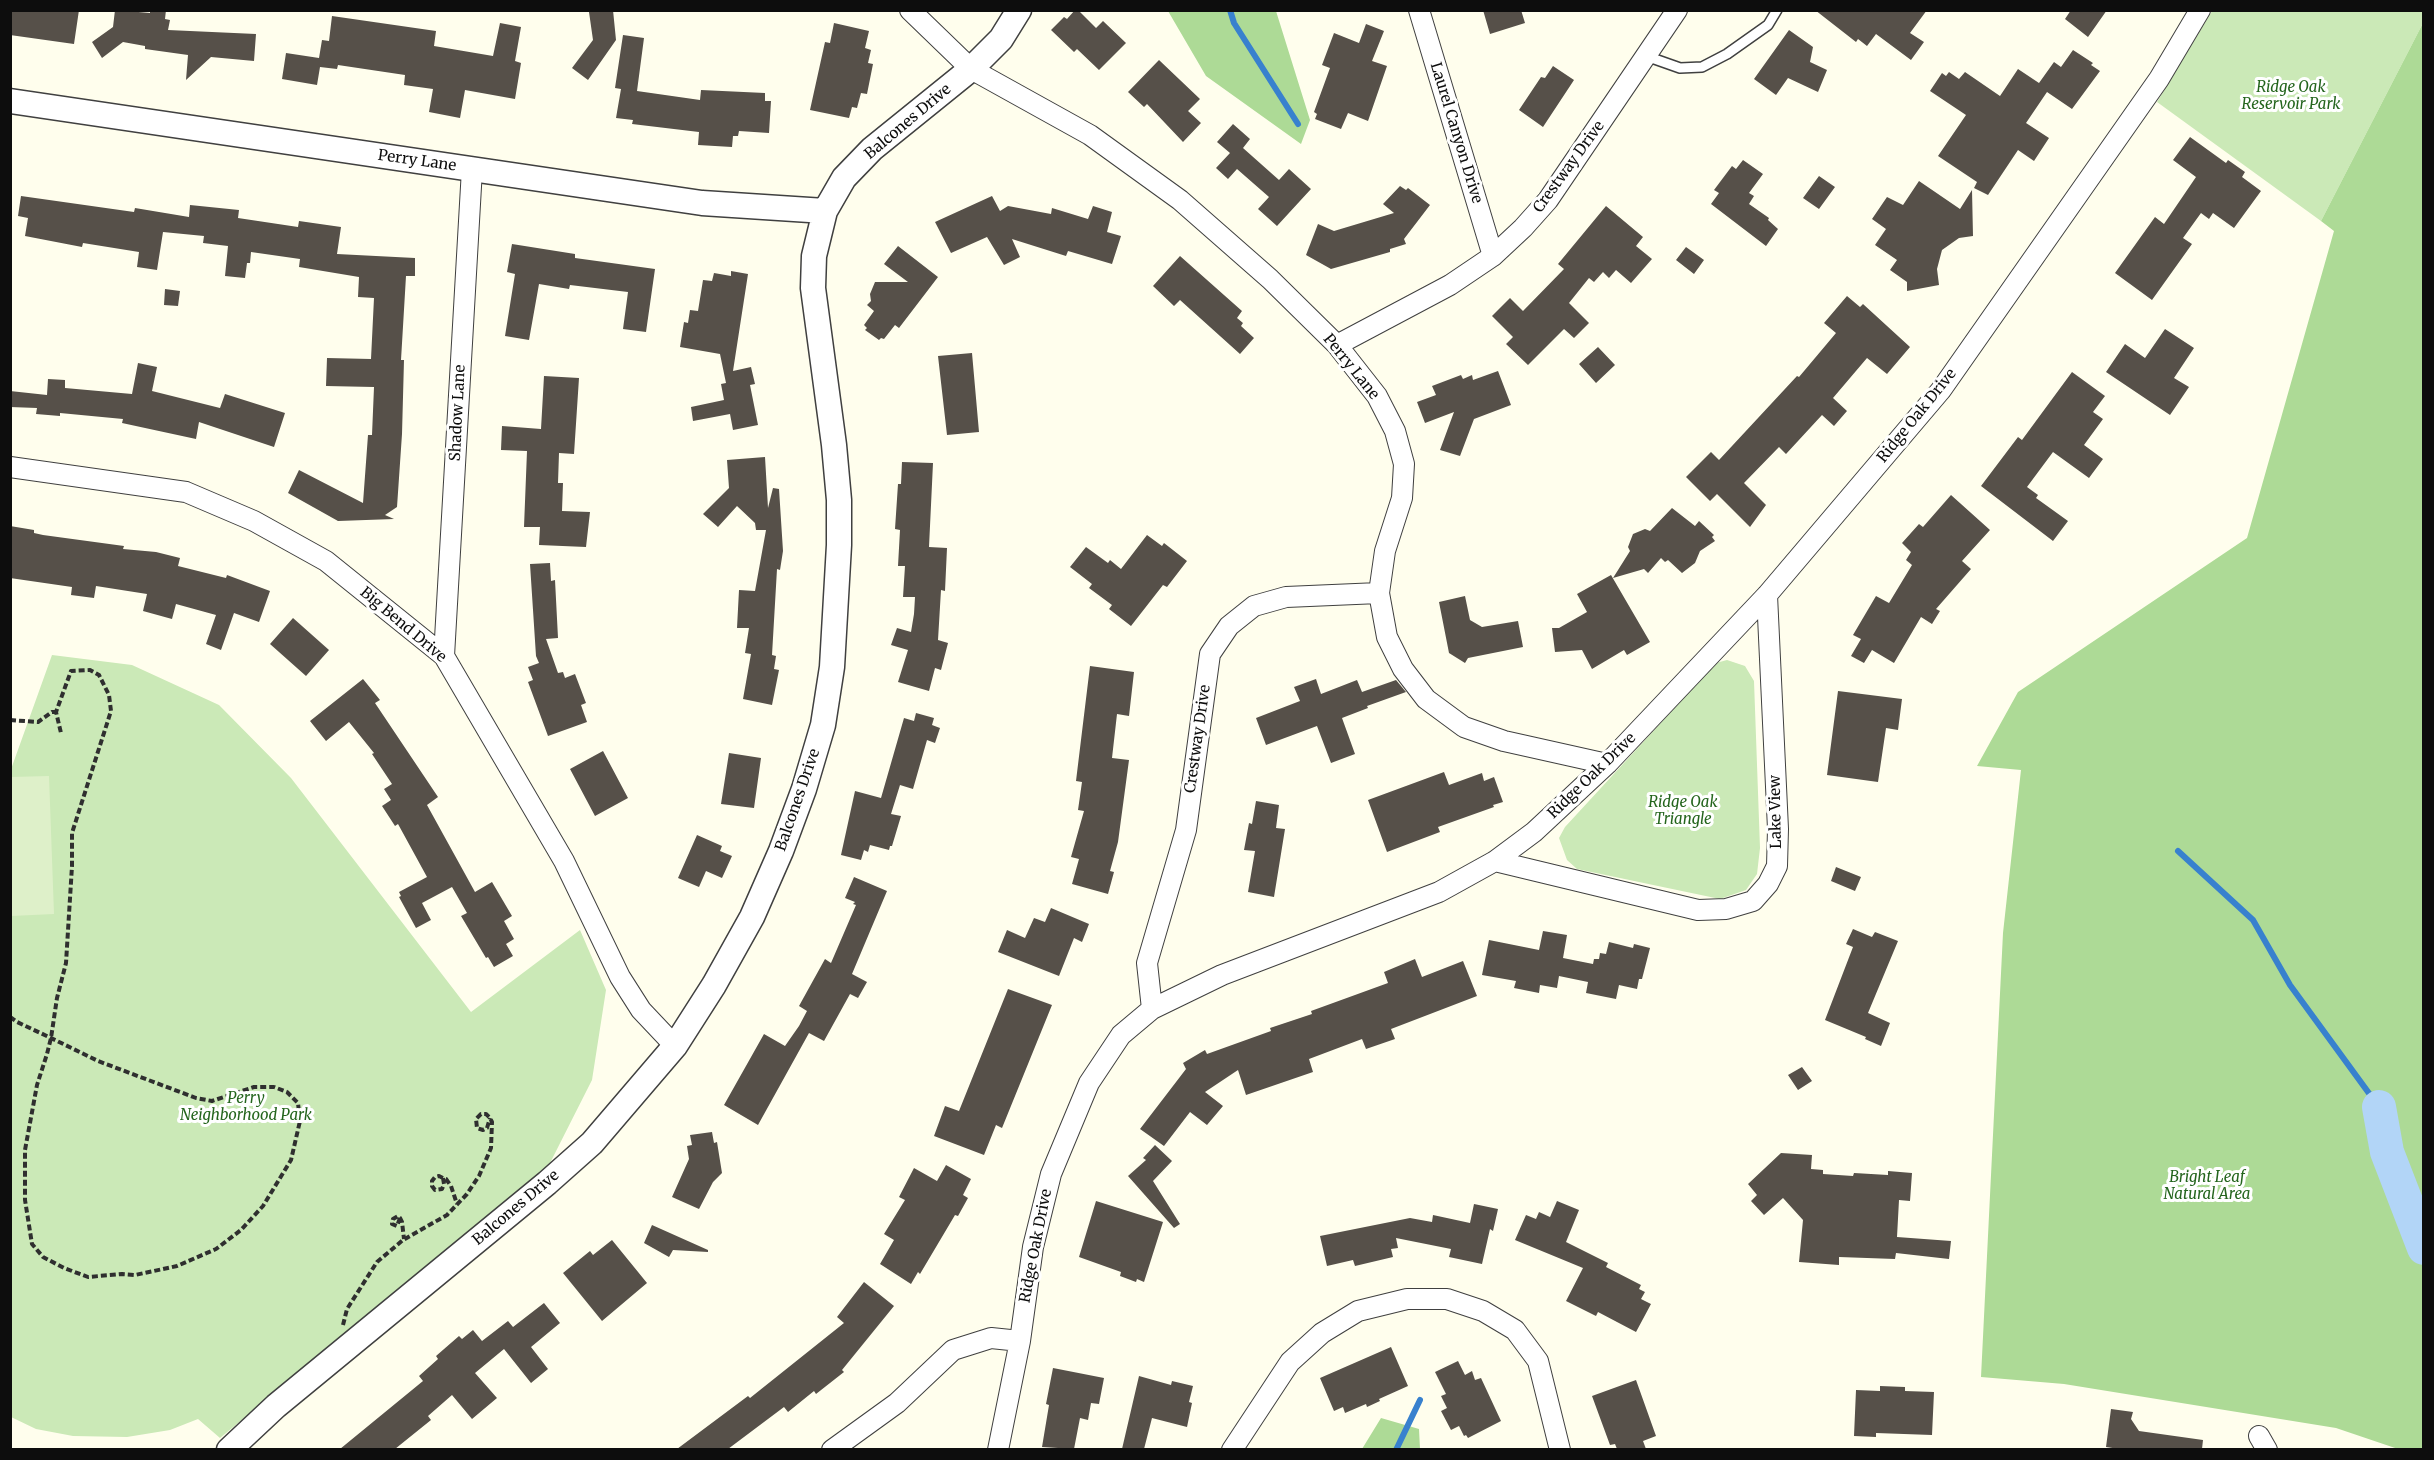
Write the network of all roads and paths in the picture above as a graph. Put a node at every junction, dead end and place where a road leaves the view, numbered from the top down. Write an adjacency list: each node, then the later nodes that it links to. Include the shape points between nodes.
1 (910, 10): 8 (street, Perry Lane)
2 (1019, 10): 8 (street, Balcones Drive, via 1001,39)
3 (1419, 10): 12 (street, Laurel Canyon Drive)
4 (1677, 10): 7 (street, Crestway Drive)
5 (1777, 10): 7 (lane, via 1768,25 1702,67 1680,68)
6 (2200, 10): 16 (street, Ridge Oak Drive, via 2159,79 1941,390)
7 (1646, 56): 12 (street, Crestway Drive, via 1548,200)
8 (971, 69): 11 (street, Balcones Drive, via 872,149 844,178); 13 (street, Perry Lane, via 1090,135 1180,200 1270,279)
9 (10, 101): 10 (street, Perry Lane)
10 (472, 169): 11 (street, Perry Lane, via 702,203); 17 (street, Shadow Lane)
11 (825, 211): 26 (street, Balcones Drive, via 814,256 813,288 834,445 839,545 824,725 781,851 752,917)
12 (1493, 256): 13 (street, Crestway Drive, via 1450,285)
13 (1337, 345): 15 (street, Perry Lane, via 1377,396 1395,431 1404,464 1402,498 1385,551)
14 (10, 467): 17 (street, Big Bend Drive, via 186,492 254,521 326,561)
15 (1378, 593): 21 (street, Perry Lane, via 1387,637 1402,669 1426,699 1464,727 1504,741); 23 (street, Crestway Drive, via 1286,597 1254,606 1229,626 1210,654 1186,830 1147,963)
16 (1767, 595): 21 (street, Ridge Oak Drive); 22 (street, Lake View, via 1777,866 1753,901 1726,909 1698,910)
17 (444, 656): 26 (street, Big Bend Drive, via 564,861 620,977 641,1010)
18 (56, 712): 19 (path, via 38,722); 20 (path); 25 (path, via 71,671 90,670 99,675 109,695 111,711 72,833 66,963)
19 (10, 720)
20 (61, 734)
21 (1607, 764): 22 (street, Ridge Oak Drive, via 1534,832)
22 (1495, 861): 23 (street, Ridge Oak Drive, via 1439,892 1222,975)
23 (1152, 1009): 33 (street, Ridge Oak Drive, via 1121,1035 1089,1083 1051,1174 1033,1247)
24 (10, 1017): 25 (path)
25 (51, 1038): 25 (path, via 98,1061 196,1098 212,1101 254,1087 287,1092 298,1103 298,1135 291,1160 263,1206 216,1249 177,1266 135,1275 88,1277 43,1257 32,1244 24,1172 37,1085)
26 (675, 1046): 34 (street, Balcones Drive, via 583,1151 276,1406)
27 (490, 1118): 27 (path, via 481,1114 475,1123 477,1128 487,1128); 29 (path, via 491,1148 479,1176)
28 (443, 1178): 29 (path, via 451,1186)
29 (457, 1205): 31 (path, via 447,1215)
30 (400, 1218): 31 (path)
31 (404, 1239): 32 (path, via 377,1262 347,1309)
32 (342, 1329)
33 (1020, 1341): 35 (street, via 991,1338 953,1350 897,1403); 36 (street, Ridge Oak Drive)
34 (230, 1449)
35 (832, 1449)
36 (998, 1449)
37 (1232, 1449): 38 (street, via 1290,1362 1322,1333 1358,1311 1407,1299 1447,1299 1483,1311 1515,1330 1538,1361)
38 (1560, 1449)

